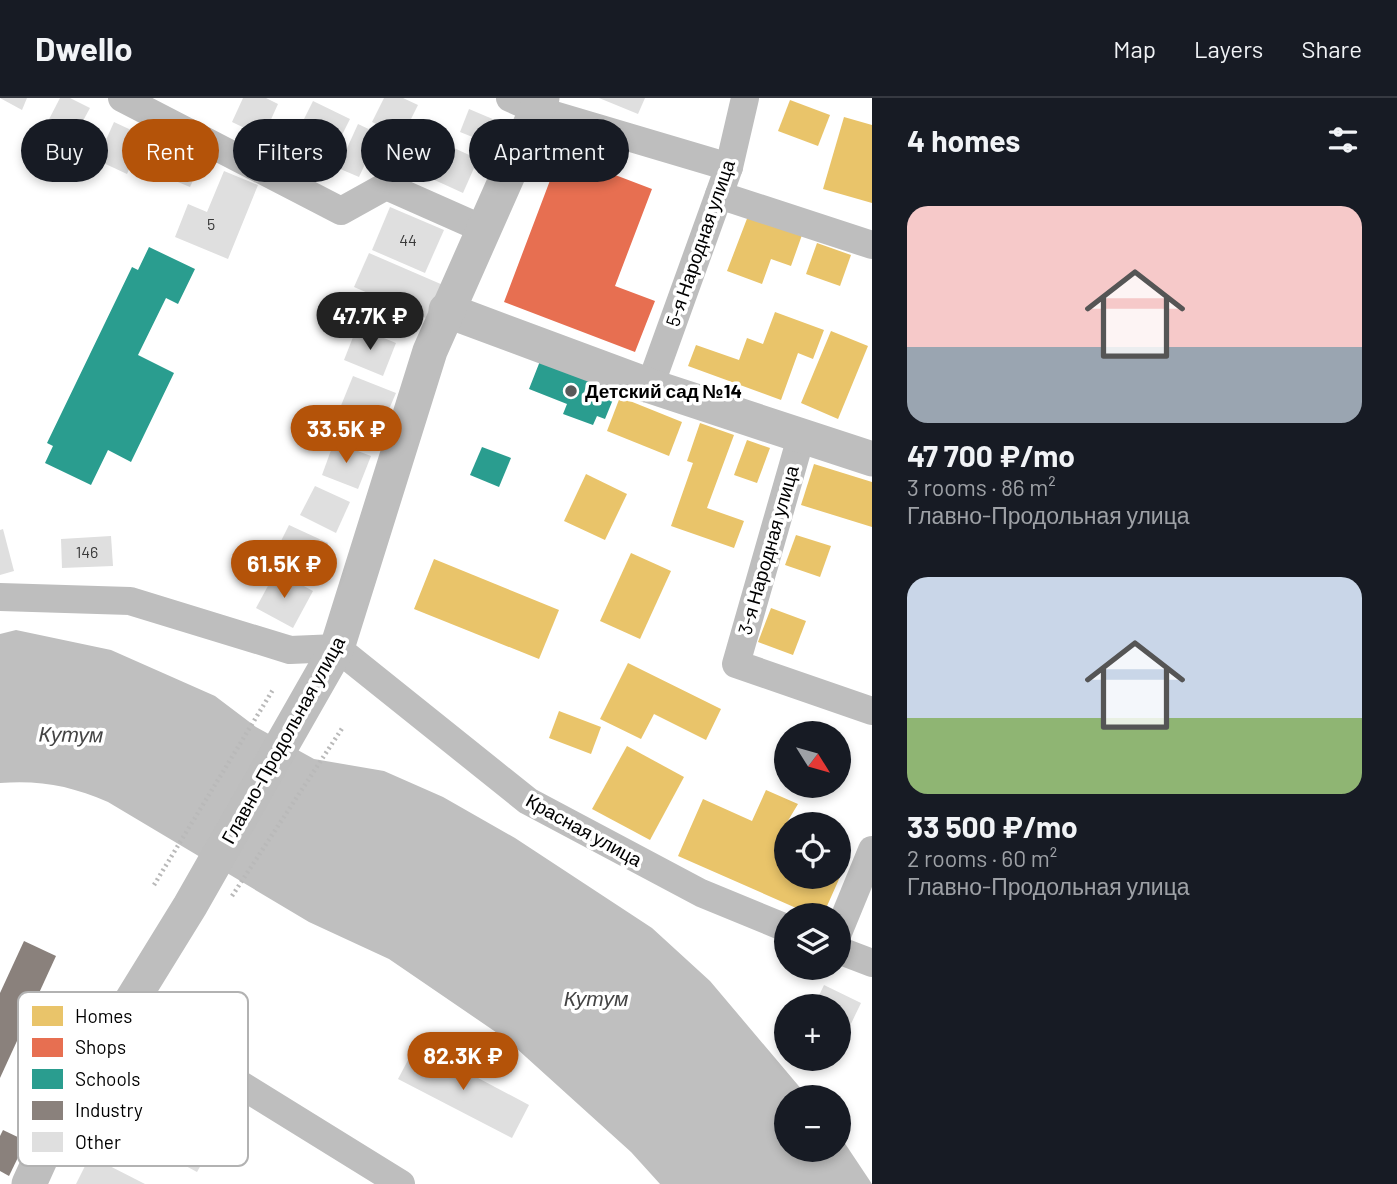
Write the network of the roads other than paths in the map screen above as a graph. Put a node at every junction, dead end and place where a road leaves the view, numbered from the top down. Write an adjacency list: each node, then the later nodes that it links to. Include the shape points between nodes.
1 (122, 98): 6 (street, via 341,211 386,186)
2 (745, 98): 4 (street, 5-я Народная улица)
3 (530, 102): 4 (street); 6 (street, Главно-Продольная улица)
4 (729, 167): 5 (street, 5-я Народная улица)
5 (719, 195): 7 (street); 9 (street, 5-я Народная улица)
6 (483, 229): 8 (street, Главно-Продольная улица)
7 (872, 245)
8 (446, 310): 9 (street); 13 (street, Главно-Продольная улица)
9 (650, 387): 10 (street)
10 (801, 437): 11 (street); 14 (street, 3-я Народная улица, via 736,664)
11 (872, 459)
12 (0, 597): 13 (street, via 130,601 290,650)
13 (337, 648): 17 (street, Красная улица, via 528,801 701,892); 20 (street, Главно-Продольная улица)
14 (872, 711)
15 (872, 850): 16 (street)
16 (850, 903)
17 (774, 923)
18 (851, 955): 19 (street)
19 (872, 963)
20 (138, 992)
21 (248, 1089): 24 (street)
22 (37, 1166): 23 (street, Главно-Продольная улица)
23 (29, 1184)
24 (401, 1184)

